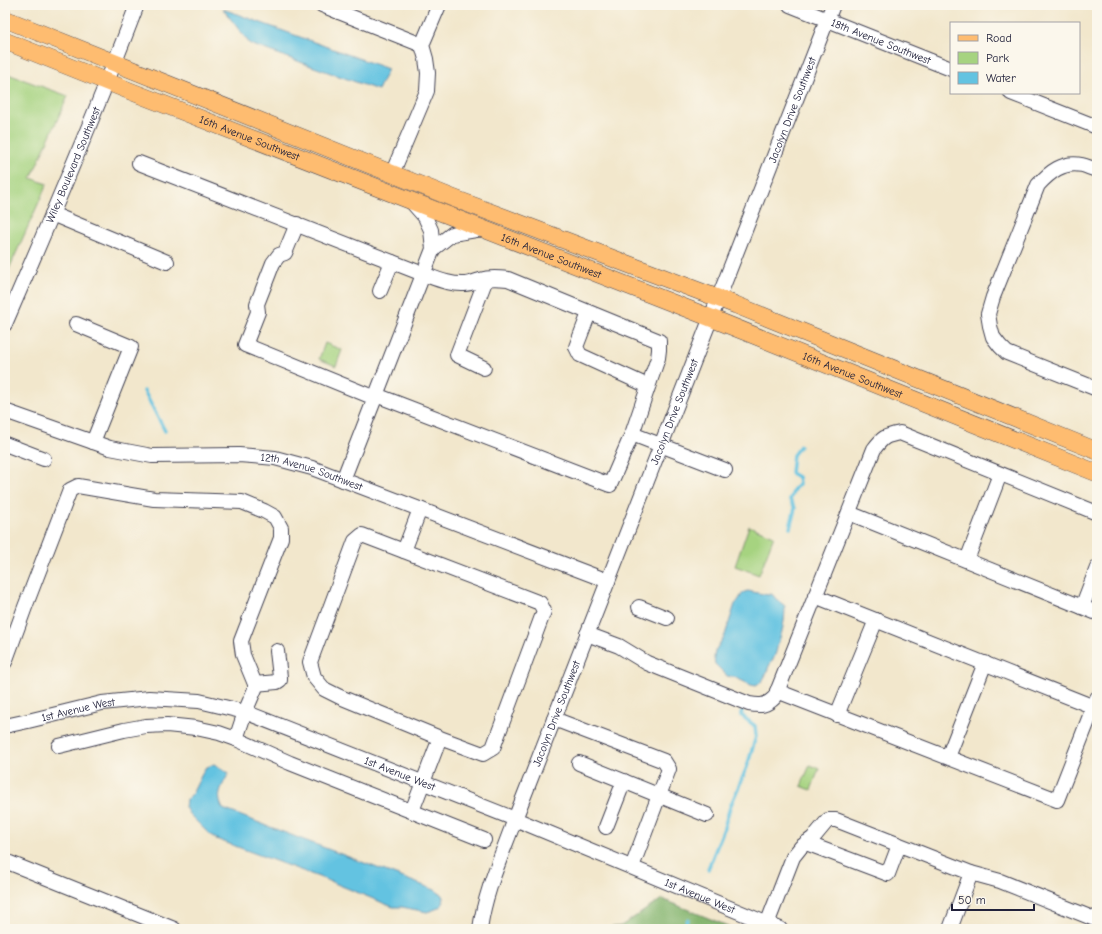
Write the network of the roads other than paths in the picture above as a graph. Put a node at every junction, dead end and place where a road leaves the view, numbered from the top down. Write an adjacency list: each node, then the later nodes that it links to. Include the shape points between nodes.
1 (137, 5): 11 (street, Wiley Boulevard Southwest)
2 (322, 5): 6 (street)
3 (439, 5): 10 (street)
4 (790, 5): 8 (street, 18th Avenue Southwest)
5 (833, 5): 8 (street, Jacolyn Drive Southwest)
6 (341, 8): 10 (street)
7 (5, 19): 11 (main road, 16th Avenue Southwest)
8 (827, 20): 12 (street, 18th Avenue Southwest); 31 (street, Jacolyn Drive Southwest)
9 (5, 41): 13 (main road, 16th Avenue Southwest)
10 (422, 45): 18 (street, via 428,73 427,91)
11 (115, 63): 13 (street, Wiley Boulevard Southwest); 18 (main road, 16th Avenue Southwest)
12 (950, 69)
13 (107, 82): 19 (main road, 16th Avenue Southwest); 21 (street, Wiley Boulevard Southwest)
14 (1014, 94): 15 (street)
15 (1097, 127)
16 (139, 163): 22 (street)
17 (1097, 170): 39 (street, via 1082,165 1068,165 1056,168 1038,184 988,314 993,337 1007,353)
18 (392, 174): 23 (main road, 16th Avenue Southwest)
19 (410, 200): 20 (main road, 16th Avenue Southwest); 25 (street, via 431,230)
20 (437, 211): 23 (main road, via 450,208 508,230); 24 (main road, 16th Avenue Southwest)
21 (52, 214): 26 (street); 32 (street, Wiley Boulevard Southwest)
22 (297, 224): 27 (street); 40 (street, via 286,253 279,255 273,263 257,304 258,312 245,346)
23 (526, 225): 31 (main road, 16th Avenue Southwest)
24 (482, 228): 25 (street, via 452,234); 34 (main road, 16th Avenue Southwest)
25 (433, 249): 28 (street)
26 (167, 262)
27 (392, 262): 28 (street); 30 (street)
28 (423, 274): 29 (street, via 458,284 468,284); 40 (street)
29 (486, 278): 33 (street, via 508,279); 37 (street, via 457,355)
30 (380, 291)
31 (718, 298): 34 (street, Jacolyn Drive Southwest); 46 (main road, 16th Avenue Southwest)
32 (10, 299): 35 (street, Wiley Boulevard Southwest)
33 (589, 313): 38 (street, via 576,347 580,356); 38 (street, via 659,341 658,358)
34 (711, 318): 45 (street, Jacolyn Drive Southwest); 49 (main road, 16th Avenue Southwest)
35 (5, 324)
36 (76, 324): 43 (street, via 132,347)
37 (484, 368)
38 (648, 386): 42 (street)
39 (1097, 389)
40 (375, 396): 42 (street, via 610,485); 51 (street)
41 (5, 411): 43 (street, 12th Avenue Southwest)
42 (632, 434): 45 (street)
43 (93, 442): 51 (street, 12th Avenue Southwest, via 152,456 239,455 275,458)
44 (5, 444): 47 (street)
45 (661, 445): 48 (street); 58 (street, Jacolyn Drive Southwest)
46 (1097, 451)
47 (44, 459)
48 (725, 470)
49 (1097, 473)
50 (1000, 474): 53 (street, via 900,433 888,435 874,449); 54 (street); 56 (street)
51 (343, 480): 52 (street, 12th Avenue Southwest)
52 (420, 509): 55 (street); 58 (street, 12th Avenue Southwest)
53 (849, 513): 56 (street); 59 (street)
54 (1097, 514)
55 (404, 551): 76 (street, via 362,535 355,540 310,662 314,677 324,689); 76 (street, via 540,604 544,611 493,748 483,754)
56 (967, 560): 61 (street)
57 (1097, 568): 61 (street)
58 (608, 581): 65 (street, Jacolyn Drive Southwest)
59 (815, 596): 64 (street); 70 (street)
60 (639, 607): 63 (street)
61 (1082, 607): 62 (street)
62 (1097, 613)
63 (667, 618)
64 (876, 620): 68 (street); 73 (street)
65 (587, 634): 70 (street, via 626,642 648,663 749,704 769,703); 74 (street, Jacolyn Drive Southwest)
66 (277, 651): 69 (street, via 280,680)
67 (5, 662): 69 (street, via 70,490 78,486 154,499 242,502 275,518 281,528 281,538 241,641 243,655)
68 (985, 664): 71 (street); 79 (street)
69 (255, 684): 72 (street)
70 (777, 691): 73 (street)
71 (1095, 702): 79 (street, via 1057,800)
72 (245, 712): 75 (street, 1st Avenue West, via 200,701 149,698 102,703); 77 (street); 82 (street, 1st Avenue West)
73 (838, 714): 79 (street)
74 (554, 719): 83 (street, via 664,761 669,769); 86 (street, Jacolyn Drive Southwest)
75 (6, 724)
76 (440, 738): 82 (street)
77 (236, 739): 78 (street, via 196,728 167,725 124,730); 84 (street)
78 (59, 746)
79 (948, 757)
80 (579, 763): 81 (street)
81 (624, 781): 83 (street); 87 (street)
82 (424, 783): 84 (street); 86 (street, 1st Avenue West)
83 (659, 795): 85 (street); 92 (street)
84 (412, 811): 88 (street)
85 (707, 815)
86 (515, 819): 92 (street, 1st Avenue West); 97 (street, Jacolyn Drive Southwest, via 482,914)
87 (606, 827)
88 (484, 840)
89 (806, 843): 90 (street, via 828,820 836,820); 90 (street, via 888,874); 95 (street, via 793,857)
90 (899, 845): 93 (street)
91 (5, 862): 96 (street)
92 (632, 867): 95 (street, 1st Avenue West)
93 (971, 873): 94 (street, via 1000,881); 98 (street)
94 (1097, 920)
95 (774, 926)
96 (174, 929)
97 (480, 929)
98 (950, 929)

